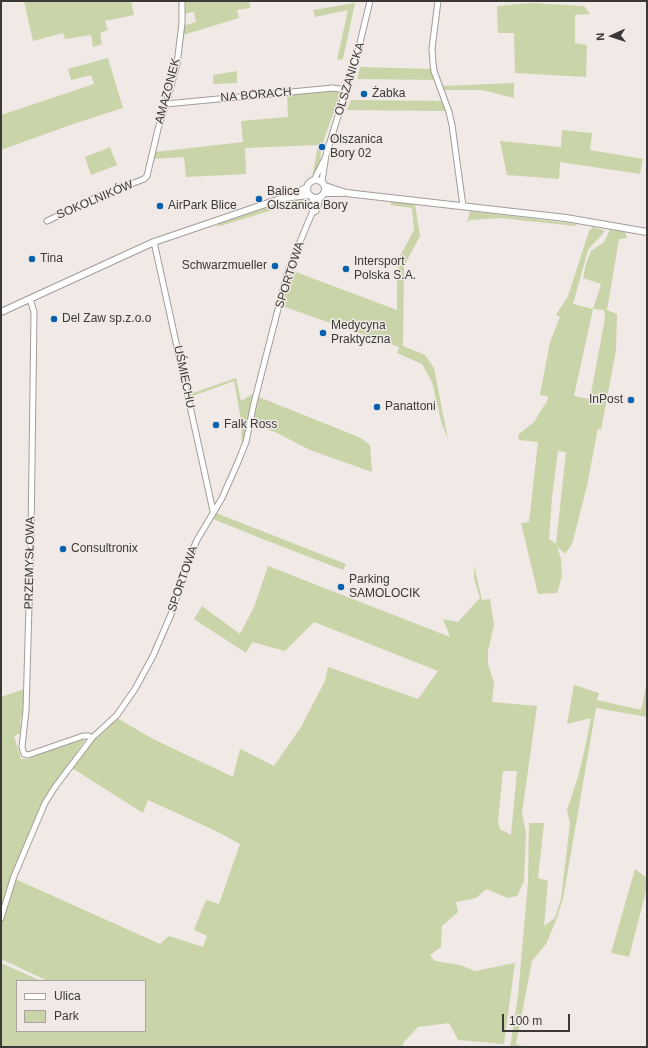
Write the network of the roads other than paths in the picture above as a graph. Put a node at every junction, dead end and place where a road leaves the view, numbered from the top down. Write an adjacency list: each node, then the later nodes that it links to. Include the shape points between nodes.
1 (182, 1): 5 (street, AMAZONEK, via 180,47)
2 (370, 1): 4 (street, OLSZANICKA)
3 (438, 1): 15 (street, via 432,49 433,63 452,125)
4 (346, 90): 5 (street, NA BORACH, via 333,88); 6 (street, OLSZANICKA)
5 (166, 104): 7 (street, AMAZONEK, via 147,176)
6 (326, 155): 8 (street, OLSZANICKA); 9 (street, OLSZANICKA)
7 (144, 179): 17 (street, SOKOLNIKÓW, via 95,198)
8 (314, 180): 9 (main road); 10 (main road, via 309,182)
9 (323, 184): 11 (main road); 12 (main road)
10 (306, 188): 13 (main road); 14 (main road)
11 (346, 193): 12 (main road); 15 (main road)
12 (322, 195): 13 (main road); 16 (street, SPORTOWA, via 316,211)
13 (311, 196): 14 (main road); 16 (street, SPORTOWA)
14 (288, 197): 19 (main road)
15 (463, 206): 18 (main road, via 566,218)
16 (312, 213): 22 (street, SPORTOWA, via 287,274 246,442)
17 (47, 221)
18 (647, 232)
19 (154, 242): 20 (main road); 22 (street, UŚMIECHU)
20 (30, 299): 21 (main road); 23 (street, PRZEMYSŁOWA, via 34,312 31,533 26,710 22,747 24,754 28,755 83,736)
21 (1, 312)
22 (213, 511): 23 (street, SPORTOWA, via 189,558 172,612 144,673 117,715)
23 (92, 738): 24 (street, SPORTOWA, via 45,803 14,876)
24 (1, 918)

